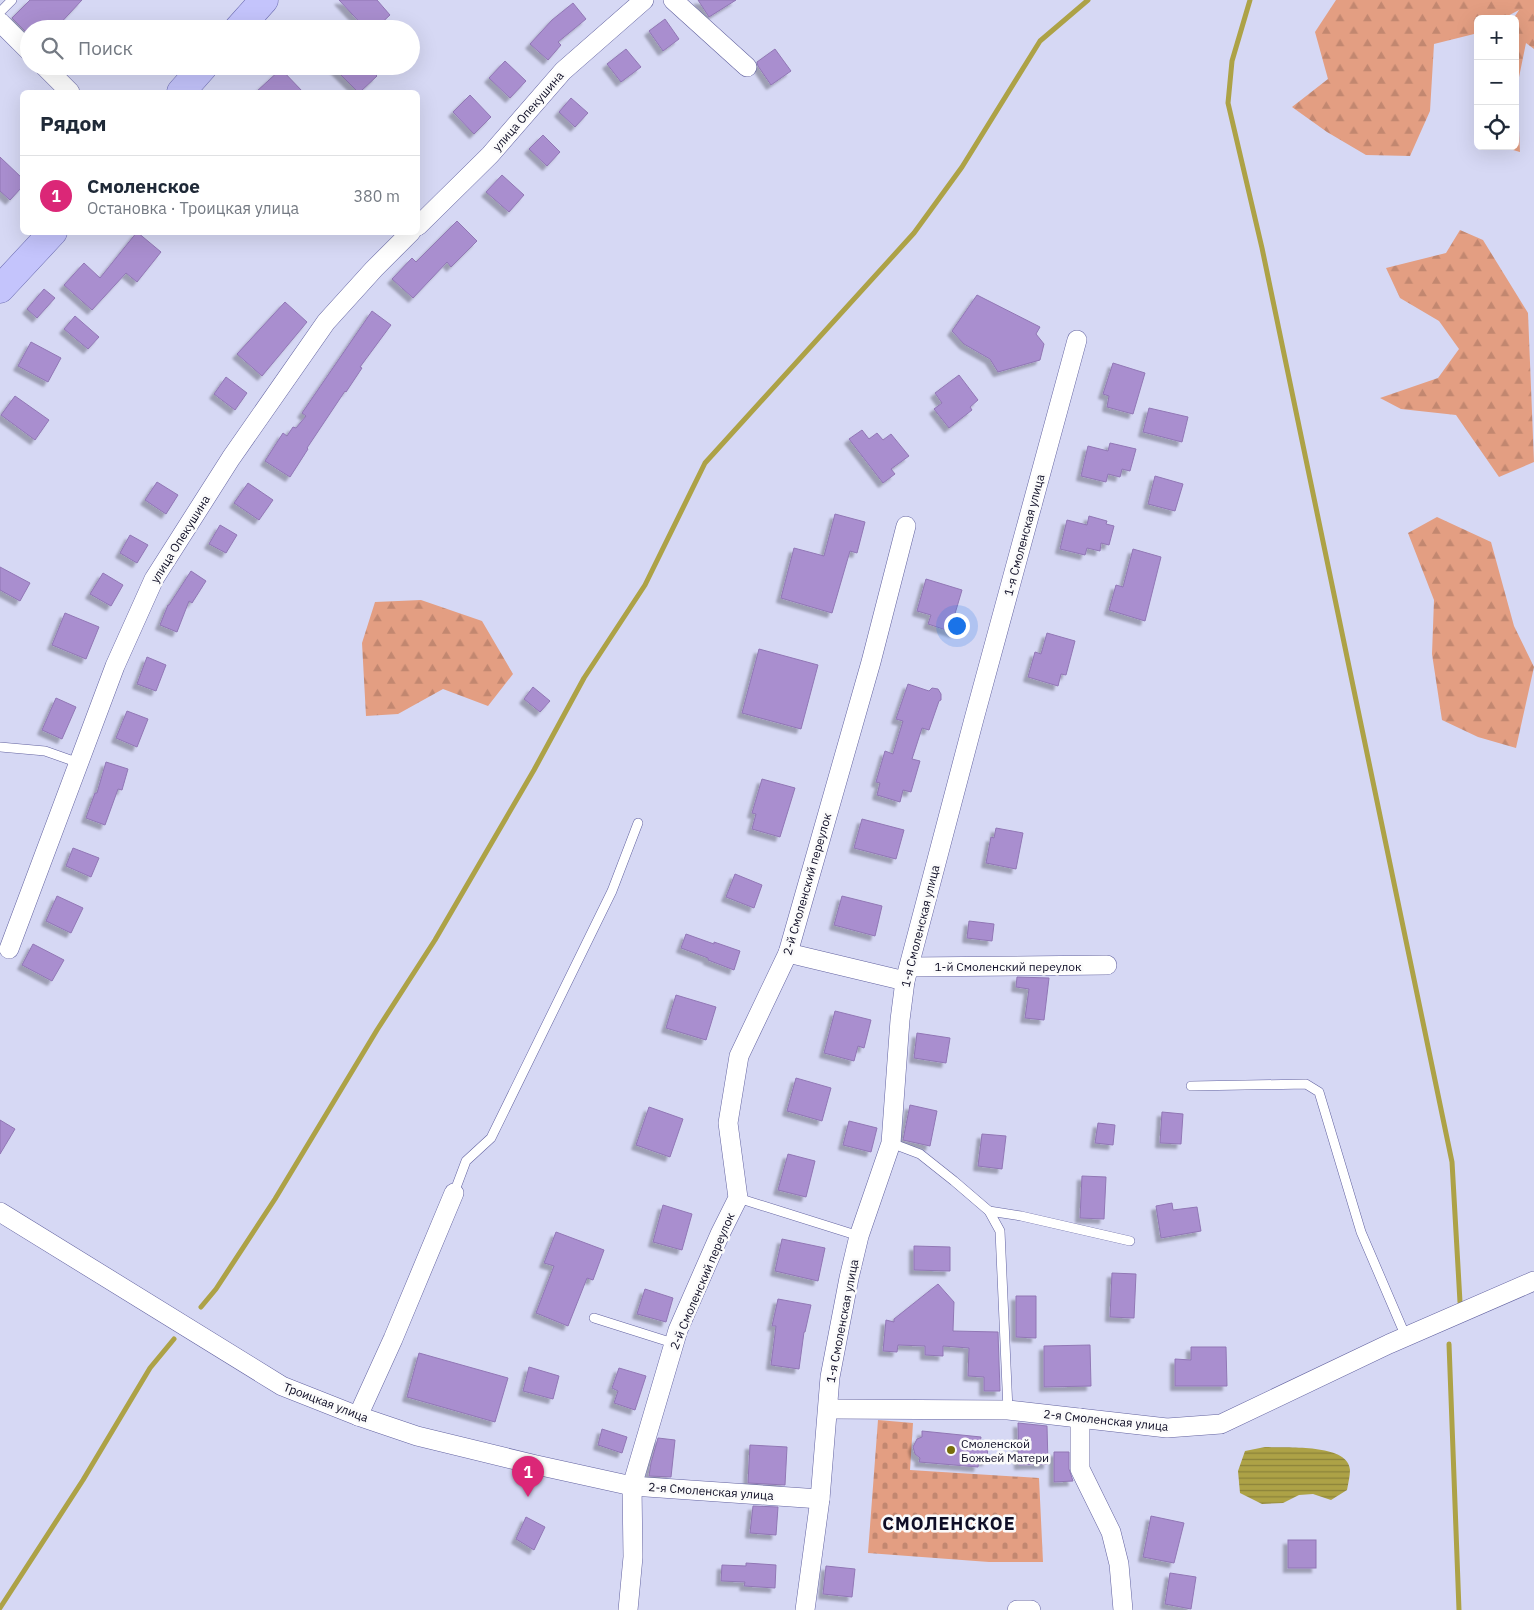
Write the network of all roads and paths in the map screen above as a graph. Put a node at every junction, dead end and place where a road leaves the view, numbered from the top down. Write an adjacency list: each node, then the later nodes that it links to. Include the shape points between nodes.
1 (12, 0): 5 (lane)
2 (264, 0): 6 (main road)
3 (644, 0): 14 (street, улица Опекушина, via 563,71 490,154)
4 (673, 0): 9 (street)
5 (0, 12)
6 (246, 20)
7 (0, 22): 8 (street)
8 (20, 42)
9 (747, 67)
10 (53, 75): 12 (street)
11 (196, 75): 13 (main road)
12 (68, 90)
13 (183, 90)
14 (420, 224)
15 (50, 235): 17 (main road)
16 (408, 235): 21 (street, улица Опекушина, via 326,322 231,458 154,579 115,666)
17 (0, 289)
18 (1077, 340): 26 (street, 1-я Смоленская улица)
19 (906, 526): 24 (street, 2-й Смоленский переулок)
20 (0, 747): 21 (lane, via 45,751)
21 (80, 763): 23 (street, улица Опекушина)
22 (638, 823): 29 (lane, via 612,891 496,1129 491,1138 466,1161)
23 (6, 953)
24 (788, 953): 26 (street, 1-й Смоленский переулок); 30 (street, 2-й Смоленский переулок, via 739,1056 728,1123)
25 (1107, 966): 26 (street, 1-й Смоленский переулок)
26 (907, 974): 28 (street, 1-я Смоленская улица, via 900,1020)
27 (1190, 1086): 37 (lane, via 1306,1084 1319,1092 1361,1232)
28 (891, 1143): 31 (lane, via 920,1154); 33 (street, 1-я Смоленская улица)
29 (454, 1193): 41 (street)
30 (738, 1198): 33 (lane); 38 (street, 2-й Смоленский переулок)
31 (989, 1211): 34 (lane); 40 (lane, via 1000,1231)
32 (0, 1212): 41 (street, Троицкая улица, via 282,1386)
33 (859, 1236): 39 (street, 1-я Смоленская улица, via 830,1377)
34 (1130, 1241)
35 (1534, 1282): 37 (street, 2-я Смоленская улица)
36 (594, 1318): 38 (lane)
37 (1406, 1337): 42 (street, 2-я Смоленская улица, via 1221,1424 1167,1428)
38 (674, 1343): 43 (street, 2-й Смоленский переулок)
39 (828, 1409): 40 (street, 2-я Смоленская улица); 44 (street, 1-я Смоленская улица)
40 (1008, 1410): 42 (street, 2-я Смоленская улица)
41 (358, 1416): 43 (street, Троицкая улица, via 416,1436)
42 (1080, 1418): 49 (street, via 1080,1468 1111,1532 1119,1564)
43 (632, 1486): 44 (street, 2-я Смоленская улица); 45 (street, 2-й Смоленский переулок, via 633,1558)
44 (820, 1499): 46 (street, 1-я Смоленская улица)
45 (628, 1610)
46 (806, 1610)
47 (1017, 1610): 48 (street)
48 (1030, 1610)
49 (1123, 1610)

